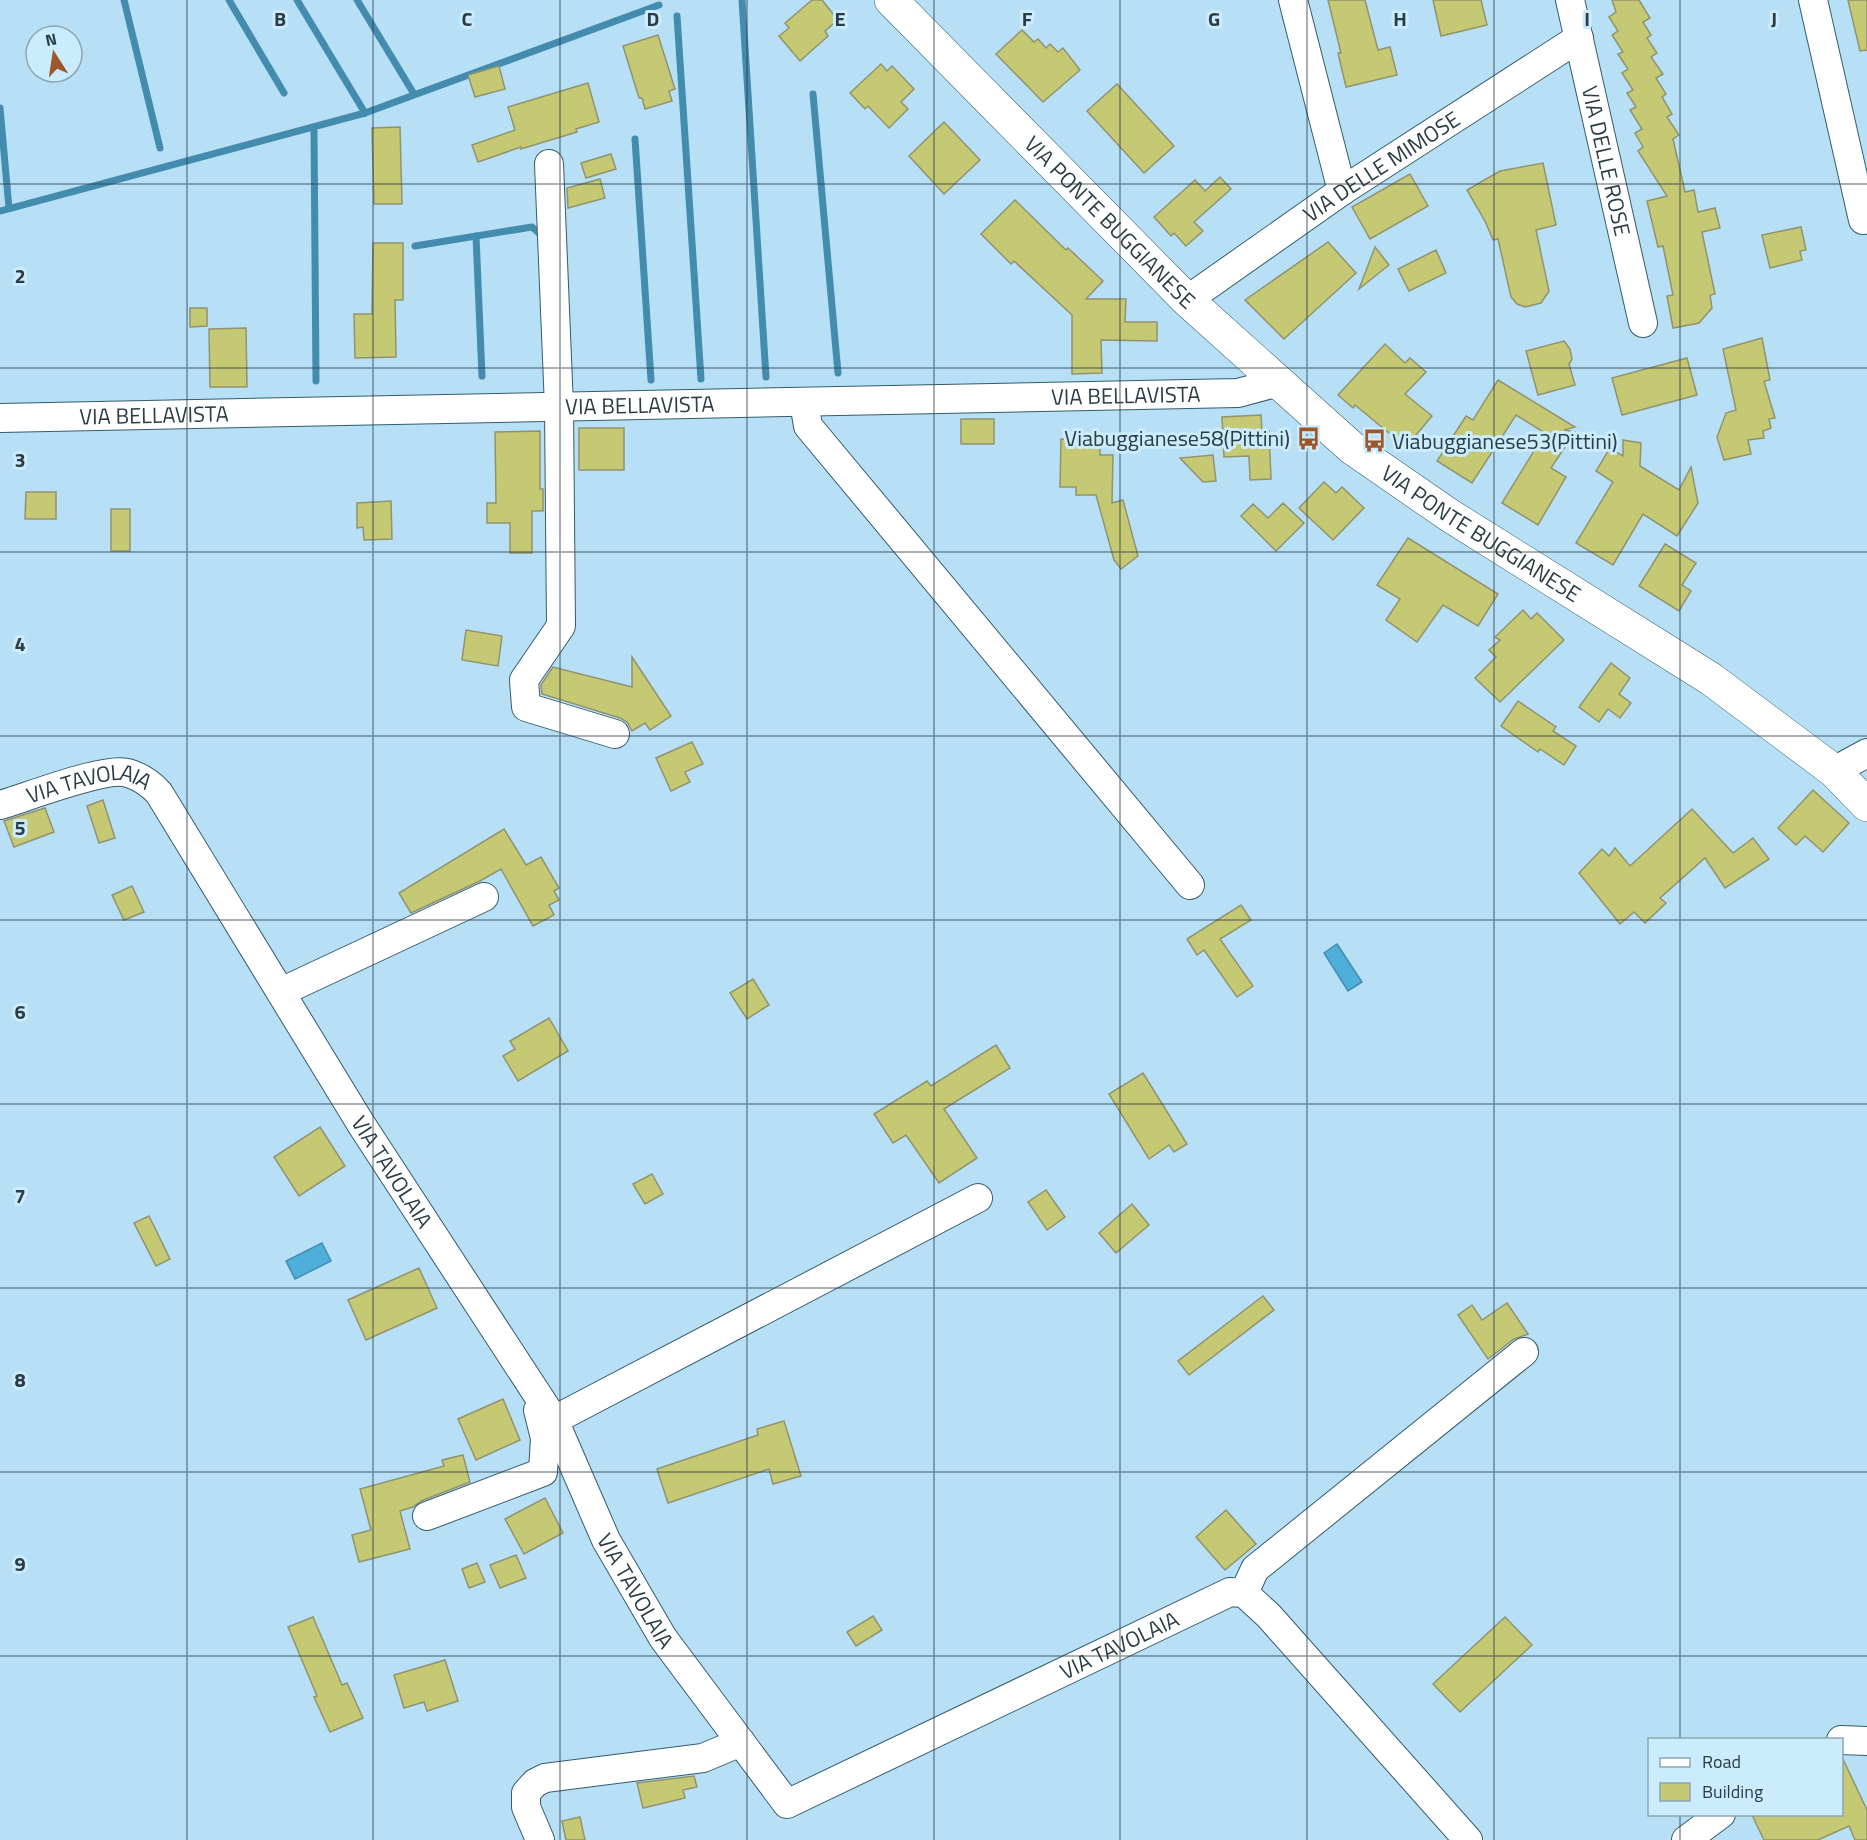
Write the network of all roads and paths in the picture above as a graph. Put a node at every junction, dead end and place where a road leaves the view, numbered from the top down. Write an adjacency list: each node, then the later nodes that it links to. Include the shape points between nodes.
1 (891, 0): 9 (main road, VIA PONTE BUGGIANESE)
2 (1293, 0): 7 (street)
3 (1570, 0): 5 (street, VIA DELLE ROSE)
4 (1813, 0): 8 (street)
5 (1579, 38): 7 (street, VIA DELLE MIMOSE); 10 (street, VIA DELLE ROSE)
6 (549, 164): 13 (street)
7 (1342, 191): 9 (street, VIA DELLE MIMOSE)
8 (1863, 220)
9 (1187, 300): 11 (main road, VIA PONTE BUGGIANESE)
10 (1643, 323)
11 (1279, 382): 12 (street, VIA BELLAVISTA, via 1238,393); 17 (main road, VIA PONTE BUGGIANESE, via 1361,454 1449,515 1711,678)
12 (804, 402): 13 (street, VIA BELLAVISTA); 20 (street, via 808,426)
13 (559, 406): 14 (street, VIA BELLAVISTA); 15 (street, via 561,626 524,680 526,707)
14 (0, 417)
15 (615, 734)
16 (1867, 753): 17 (street)
17 (1834, 771): 19 (main road, VIA PONTE BUGGIANESE)
18 (0, 805): 22 (street, VIA TAVOLAIA, via 96,776 126,772 145,780 159,793)
19 (1867, 805)
20 (1190, 885)
21 (484, 897): 22 (street)
22 (281, 992): 25 (street, VIA TAVOLAIA, via 367,1134)
23 (978, 1198): 26 (street)
24 (1524, 1352): 28 (street, via 1255,1569)
25 (533, 1389): 26 (street, VIA TAVOLAIA); 27 (street, via 545,1438 543,1472)
26 (554, 1420): 31 (street, VIA TAVOLAIA, via 606,1540 663,1638)
27 (427, 1516)
28 (1244, 1593): 31 (street, VIA TAVOLAIA, via 1230,1592 787,1804); 34 (street, via 1269,1616)
29 (1843, 1740): 30 (street)
30 (1867, 1741)
31 (741, 1742): 33 (street, via 703,1758 545,1778 526,1793 526,1807)
32 (1720, 1816): 35 (street)
33 (540, 1840)
34 (1468, 1840)
35 (1686, 1840)

